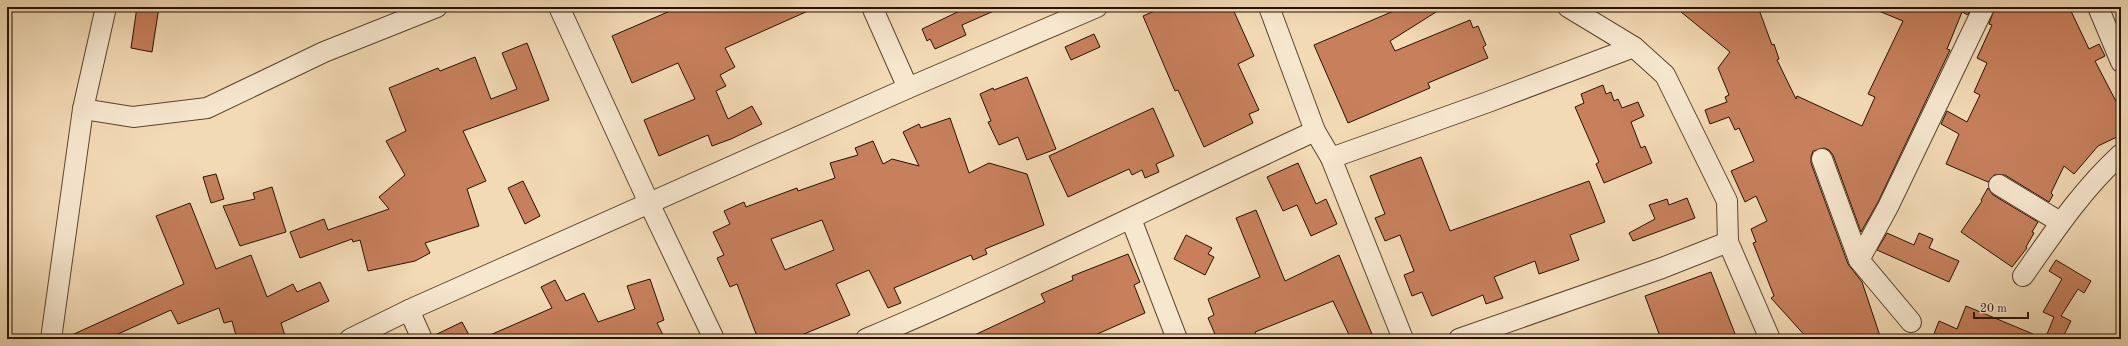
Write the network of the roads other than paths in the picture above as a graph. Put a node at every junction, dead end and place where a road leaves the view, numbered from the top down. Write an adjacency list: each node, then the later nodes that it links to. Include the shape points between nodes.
1 (106, 7): 13 (street)
2 (437, 7): 13 (street, via 324,52 207,108 133,117)
3 (560, 7): 19 (street)
4 (872, 7): 12 (street)
5 (1097, 7): 12 (street)
6 (1269, 7): 14 (street)
7 (1568, 7): 10 (street)
8 (1984, 7): 23 (street, via 1888,208)
9 (2098, 7): 11 (street)
10 (1634, 47): 16 (street); 22 (street, via 1665,75 1727,201)
11 (2121, 62)
12 (908, 88): 19 (street)
13 (82, 109): 27 (street)
14 (1314, 131): 16 (street); 20 (street)
15 (2121, 154): 21 (street, via 2089,185)
16 (1331, 158): 33 (street)
17 (1822, 159): 23 (street)
18 (1998, 186): 21 (street)
19 (649, 203): 25 (street); 30 (street)
20 (1130, 220): 31 (street); 32 (street)
21 (2060, 222): 24 (street)
22 (1728, 242): 34 (street, via 1662,268); 35 (street)
23 (1859, 260): 26 (street)
24 (2023, 276)
25 (409, 310): 28 (street); 29 (street)
26 (1910, 322)
27 (51, 339)
28 (350, 339)
29 (422, 339)
30 (714, 339)
31 (866, 339)
32 (1177, 339)
33 (1403, 339)
34 (1459, 339)
35 (1770, 339)

